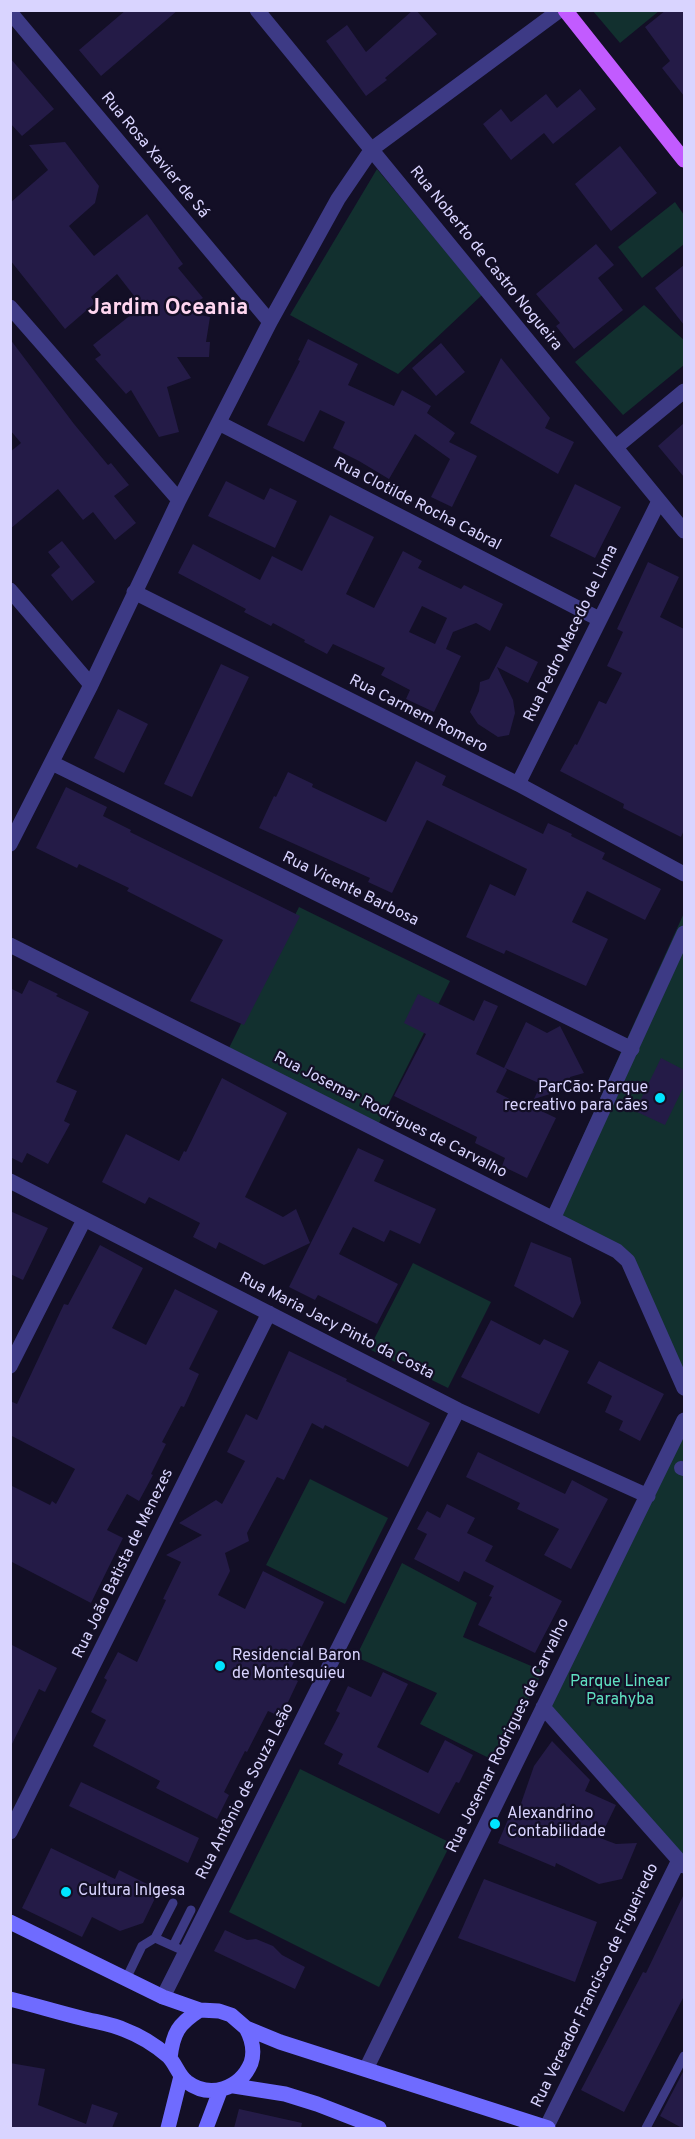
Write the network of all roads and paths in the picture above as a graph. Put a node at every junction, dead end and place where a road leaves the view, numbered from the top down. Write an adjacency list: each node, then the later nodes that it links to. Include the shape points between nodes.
1 (257, 10): 5 (street, Rua Noberto de Castro Nogueira)
2 (560, 10): 5 (street)
3 (565, 10): 6 (main road)
4 (10, 12): 8 (street, Rua Rosa Xavier de Sá)
5 (372, 149): 8 (street, via 338,199); 11 (street, Rua Noberto de Castro Nogueira)
6 (684, 160)
7 (10, 307): 12 (street)
8 (270, 322): 10 (street)
9 (684, 390): 11 (street)
10 (219, 423): 12 (street); 17 (street, Rua Clotilde Rocha Cabral)
11 (616, 447): 13 (street, Rua Noberto de Castro Nogueira)
12 (179, 500): 16 (street)
13 (659, 501): 14 (street, Rua Noberto de Castro Nogueira); 17 (street, Rua Pedro Macedo de Lima)
14 (684, 531)
15 (10, 590): 18 (street)
16 (134, 592): 18 (street); 20 (street, Rua Carmem Romero)
17 (599, 619): 20 (street, Rua Pedro Macedo de Lima)
18 (91, 685): 19 (street)
19 (52, 763): 21 (street); 25 (street, Rua Vicente Barbosa)
20 (518, 784): 22 (street, Rua Carmem Romero)
21 (10, 844)
22 (684, 874)
23 (684, 933): 25 (street)
24 (10, 945): 27 (street, Rua Josemar Rodrigues de Carvalho)
25 (632, 1049): 27 (street)
26 (10, 1181): 28 (street, Rua Maria Jacy Pinto da Costa)
27 (553, 1219): 31 (street, Rua Josemar Rodrigues de Carvalho, via 617,1251 628,1262)
28 (84, 1220): 29 (street, Rua Maria Jacy Pinto da Costa); 30 (street)
29 (269, 1313): 32 (street, Rua Maria Jacy Pinto da Costa); 36 (street, Rua João Batista de Menezes)
30 (10, 1366)
31 (684, 1388)
32 (458, 1410): 34 (street, Rua Maria Jacy Pinto da Costa); 42 (street, Rua Antônio de Souza Leão)
33 (684, 1420): 34 (street, Rua Josemar Rodrigues de Carvalho)
34 (648, 1496): 35 (street, Rua Josemar Rodrigues de Carvalho)
35 (543, 1707): 37 (street); 50 (street, Rua Josemar Rodrigues de Carvalho)
36 (10, 1832)
37 (682, 1863): 56 (street, Rua Vereador Francisco de Figueiredo)
38 (173, 1903): 41 (lane)
39 (191, 1910): 42 (lane)
40 (10, 1922): 43 (main road)
41 (155, 1938): 42 (lane); 43 (lane, via 142,1946)
42 (180, 1949): 44 (street, Rua Antônio de Souza Leão)
43 (126, 1979): 44 (main road)
44 (163, 1997): 46 (main road)
45 (10, 1999): 49 (main road, via 124,2029 146,2039)
46 (200, 2010): 47 (main road, via 231,2015); 49 (main road, via 184,2020 176,2032)
47 (246, 2028): 50 (main road); 52 (main road, via 253,2045 251,2061 245,2073)
48 (684, 2056): 57 (lane)
49 (170, 2058): 51 (main road)
50 (366, 2069): 56 (main road)
51 (181, 2076): 52 (main road, via 198,2087); 53 (main road)
52 (227, 2088): 54 (main road); 55 (main road, via 285,2094)
53 (168, 2128)
54 (206, 2128)
55 (379, 2128)
56 (547, 2128)
57 (646, 2128)

